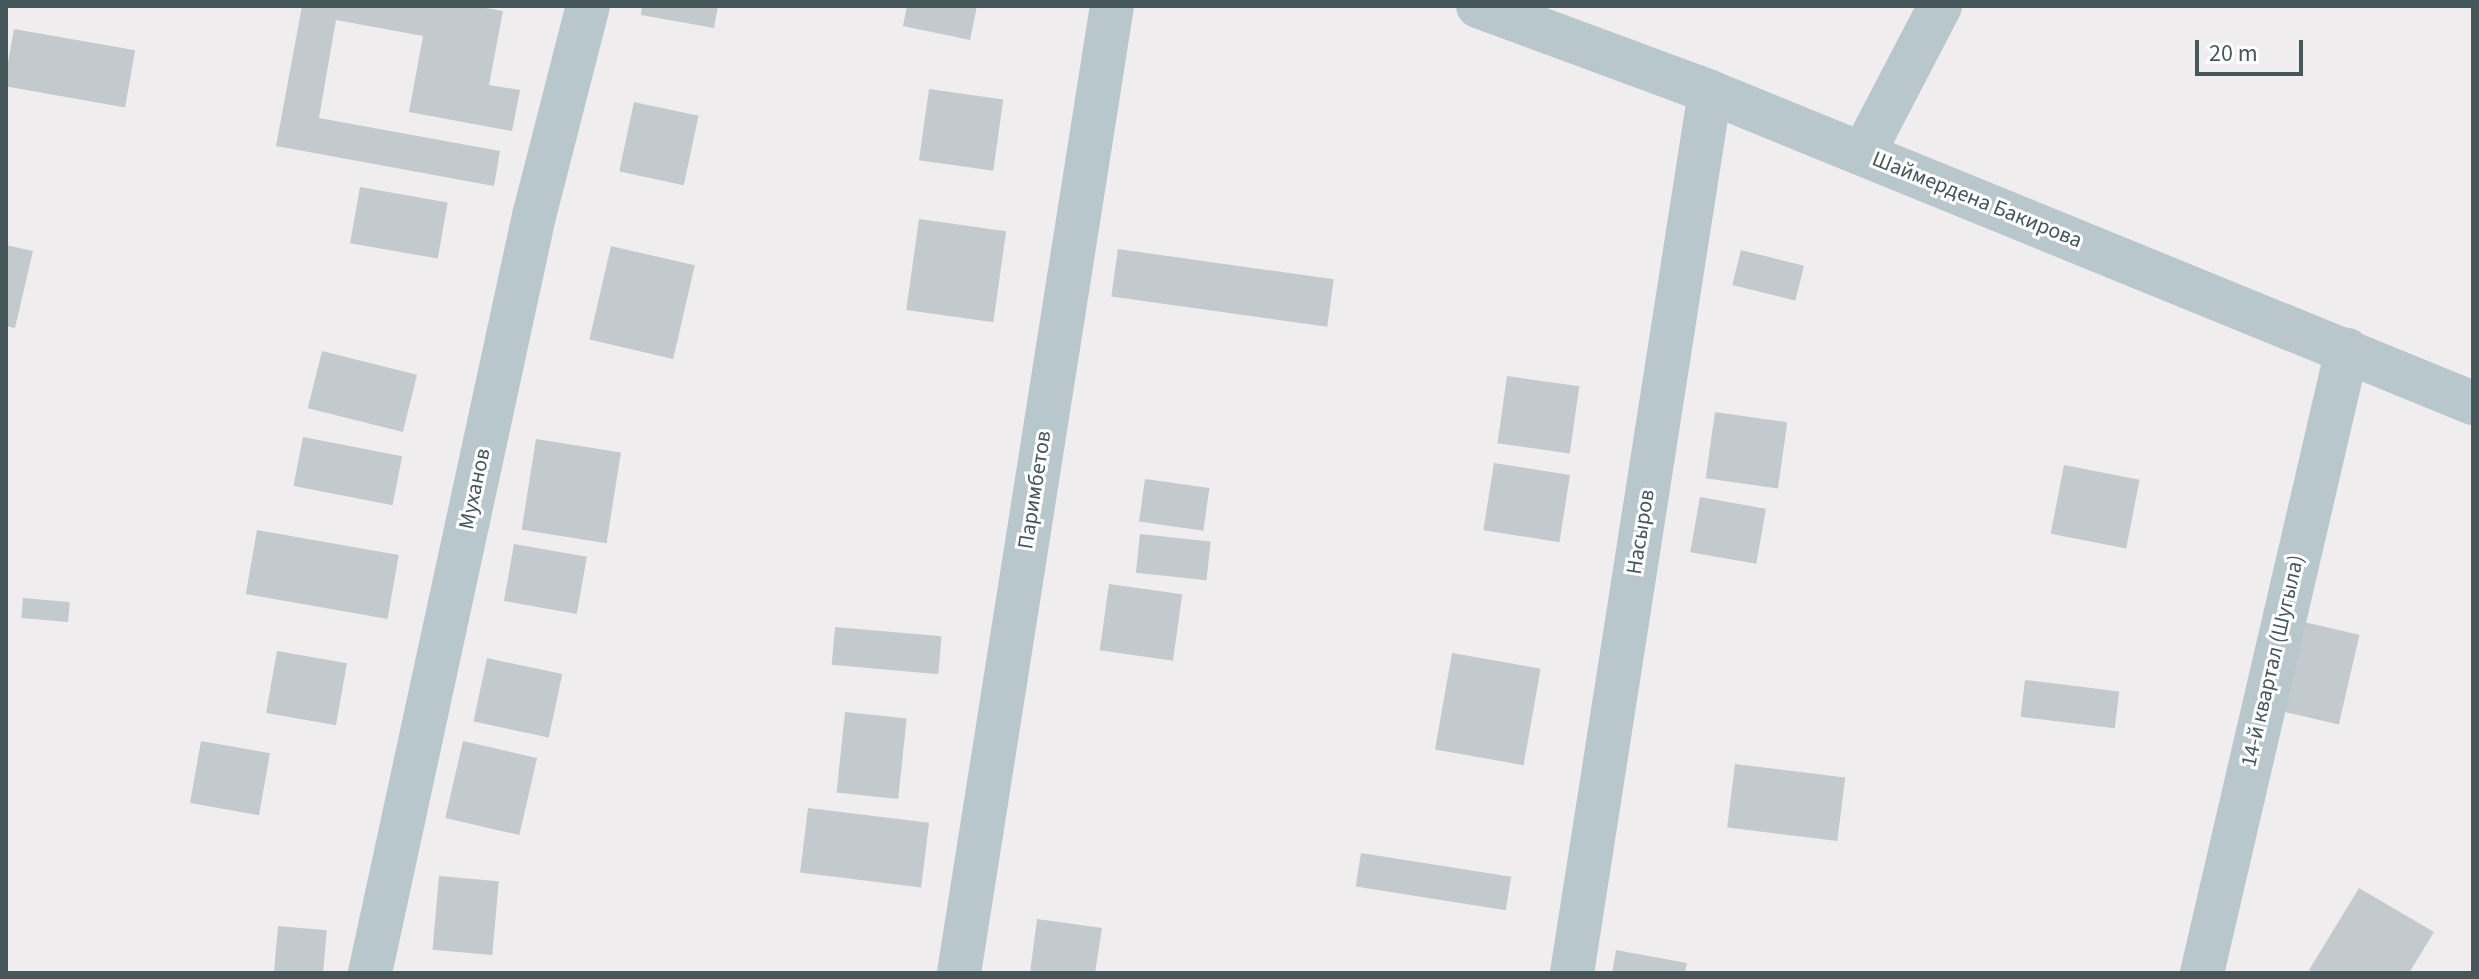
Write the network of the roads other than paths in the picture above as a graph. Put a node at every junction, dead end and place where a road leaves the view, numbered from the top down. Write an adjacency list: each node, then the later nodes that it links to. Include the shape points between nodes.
1 (588, 6): 9 (street, Муханов, via 534,216)
2 (1112, 6): 10 (street, Паримбетов)
3 (1478, 6): 5 (street, Шаймердена Бакирова)
4 (1940, 6): 6 (street)
5 (1710, 92): 6 (street, Шаймердена Бакирова); 11 (street, Насыров)
6 (1863, 154): 7 (street, Шаймердена Бакирова)
7 (2347, 350): 8 (street, Шаймердена Бакирова); 12 (street, 14-й квартал (Шугыла))
8 (2473, 403)
9 (370, 973)
10 (959, 973)
11 (1572, 973)
12 (2202, 973)

